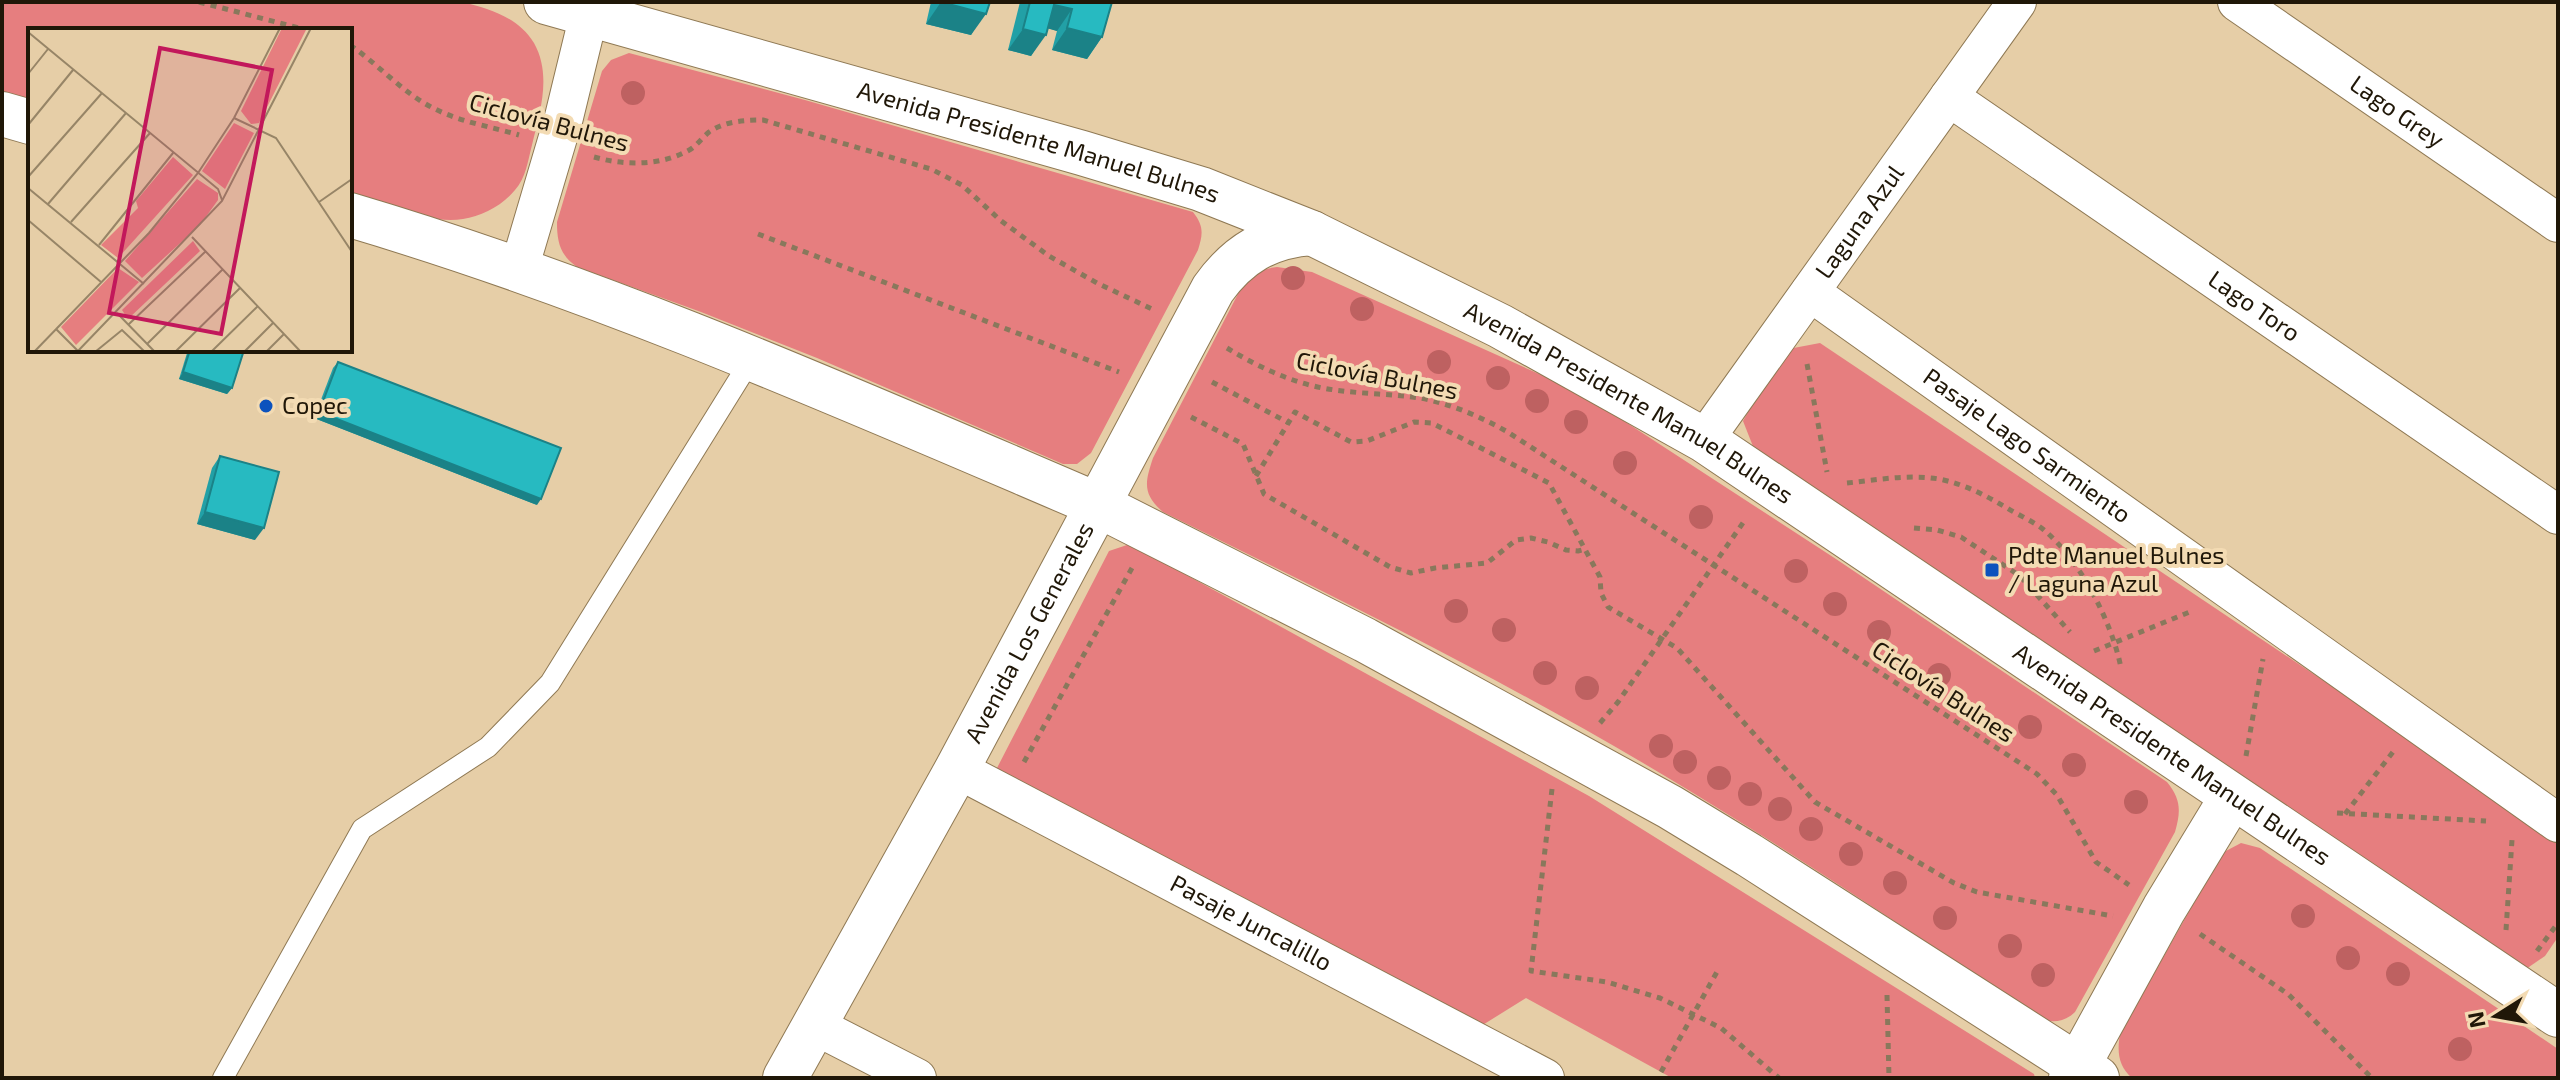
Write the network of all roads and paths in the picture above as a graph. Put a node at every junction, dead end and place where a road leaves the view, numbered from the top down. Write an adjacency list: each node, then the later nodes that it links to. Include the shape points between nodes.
1 (199, 2): 6 (path)
2 (546, 2): 5 (main road, Avenida Presidente Manuel Bulnes)
3 (2017, 2): 8 (street, Laguna Azul)
4 (2237, 2): 13 (street, Lago Grey)
5 (591, 8): 11 (street); 14 (main road, Avenida Presidente Manuel Bulnes, via 1146,171)
6 (299, 28)
7 (352, 46): 11 (path, Ciclovía Bulnes, via 433,108)
8 (1949, 97): 17 (street, Laguna Azul); 29 (street, Lago Toro)
9 (2, 114): 10 (main road)
10 (28, 121)
11 (556, 146): 16 (street); 18 (path, Ciclovía Bulnes, via 632,164 671,159 711,130 739,120 763,120 931,169 962,185 1049,256)
12 (352, 216): 16 (main road)
13 (2558, 223)
14 (1312, 233): 18 (main road, Avenida Los Generales, via 1275,238 1225,272 1213,289); 24 (main road, Avenida Presidente Manuel Bulnes, via 1500,326)
15 (758, 234): 21 (path)
16 (519, 269): 20 (main road)
17 (1810, 292): 24 (street, Laguna Azul); 32 (street, Pasaje Lago Sarmiento)
18 (1206, 350): 23 (path); 28 (main road, Avenida Los Generales); 48 (path, Ciclovía Bulnes, via 1333,390 1423,399 1472,413 1506,431 2037,774 2057,795 2096,862)
19 (1805, 350): 27 (path)
20 (752, 358): 28 (main road); 58 (lane, via 550,683 488,747 362,829)
21 (1127, 375)
22 (1187, 415): 25 (path, via 1243,444)
23 (1289, 423): 25 (path); 31 (path, via 1295,412 1351,442 1414,422 1432,423 1549,483)
24 (1704, 440): 39 (main road, Avenida Presidente Manuel Bulnes)
25 (1256, 476): 31 (path, via 1264,494 1390,567 1411,573 1487,563 1516,540)
26 (1845, 483): 34 (path, via 1938,479 1979,491 2043,530 2072,561)
27 (1830, 485)
28 (1098, 505): 30 (main road, Avenida Los Generales); 57 (main road, via 1378,646 1670,807)
29 (2558, 515)
30 (1078, 543): 38 (main road, Avenida Los Generales); 41 (path, via 1133,567)
31 (1586, 549): 49 (path, via 1608,607 1677,648 1815,802 1977,892)
32 (2236, 594): 33 (street, Pasaje Lago Sarmiento); 34 (path)
33 (2270, 618): 37 (street, Pasaje Lago Sarmiento); 39 (path)
34 (2114, 641): 35 (path); 36 (path)
35 (2090, 653)
36 (2123, 674)
37 (2415, 722): 43 (street, Pasaje Lago Sarmiento); 45 (path)
38 (957, 769): 41 (street, Pasaje Juncalillo); 55 (main road, Avenida Los Generales)
39 (2238, 783): 48 (main road); 54 (main road, Avenida Presidente Manuel Bulnes)
40 (1552, 787): 42 (path)
41 (1006, 794): 61 (street, Pasaje Juncalillo)
42 (1566, 795)
43 (2514, 808): 45 (path); 47 (street, Pasaje Lago Sarmiento); 51 (path)
44 (2332, 812): 45 (path)
45 (2346, 813): 46 (path)
46 (2339, 822)
47 (2558, 823)
48 (2148, 898): 49 (path); 57 (main road); 63 (path, Ciclovía Bulnes, via 2288,994)
49 (2117, 917): 50 (path)
50 (2109, 929)
51 (2505, 936)
52 (1718, 970): 56 (path)
53 (1900, 1003): 62 (path, via 1887,995)
54 (2554, 1003)
55 (814, 1025): 59 (main road, Avenida Los Generales); 60 (street)
56 (1661, 1072)
57 (2082, 1074)
58 (223, 1078)
59 (785, 1078)
60 (917, 1078)
61 (1545, 1078)
62 (1889, 1078)
63 (2372, 1078)

